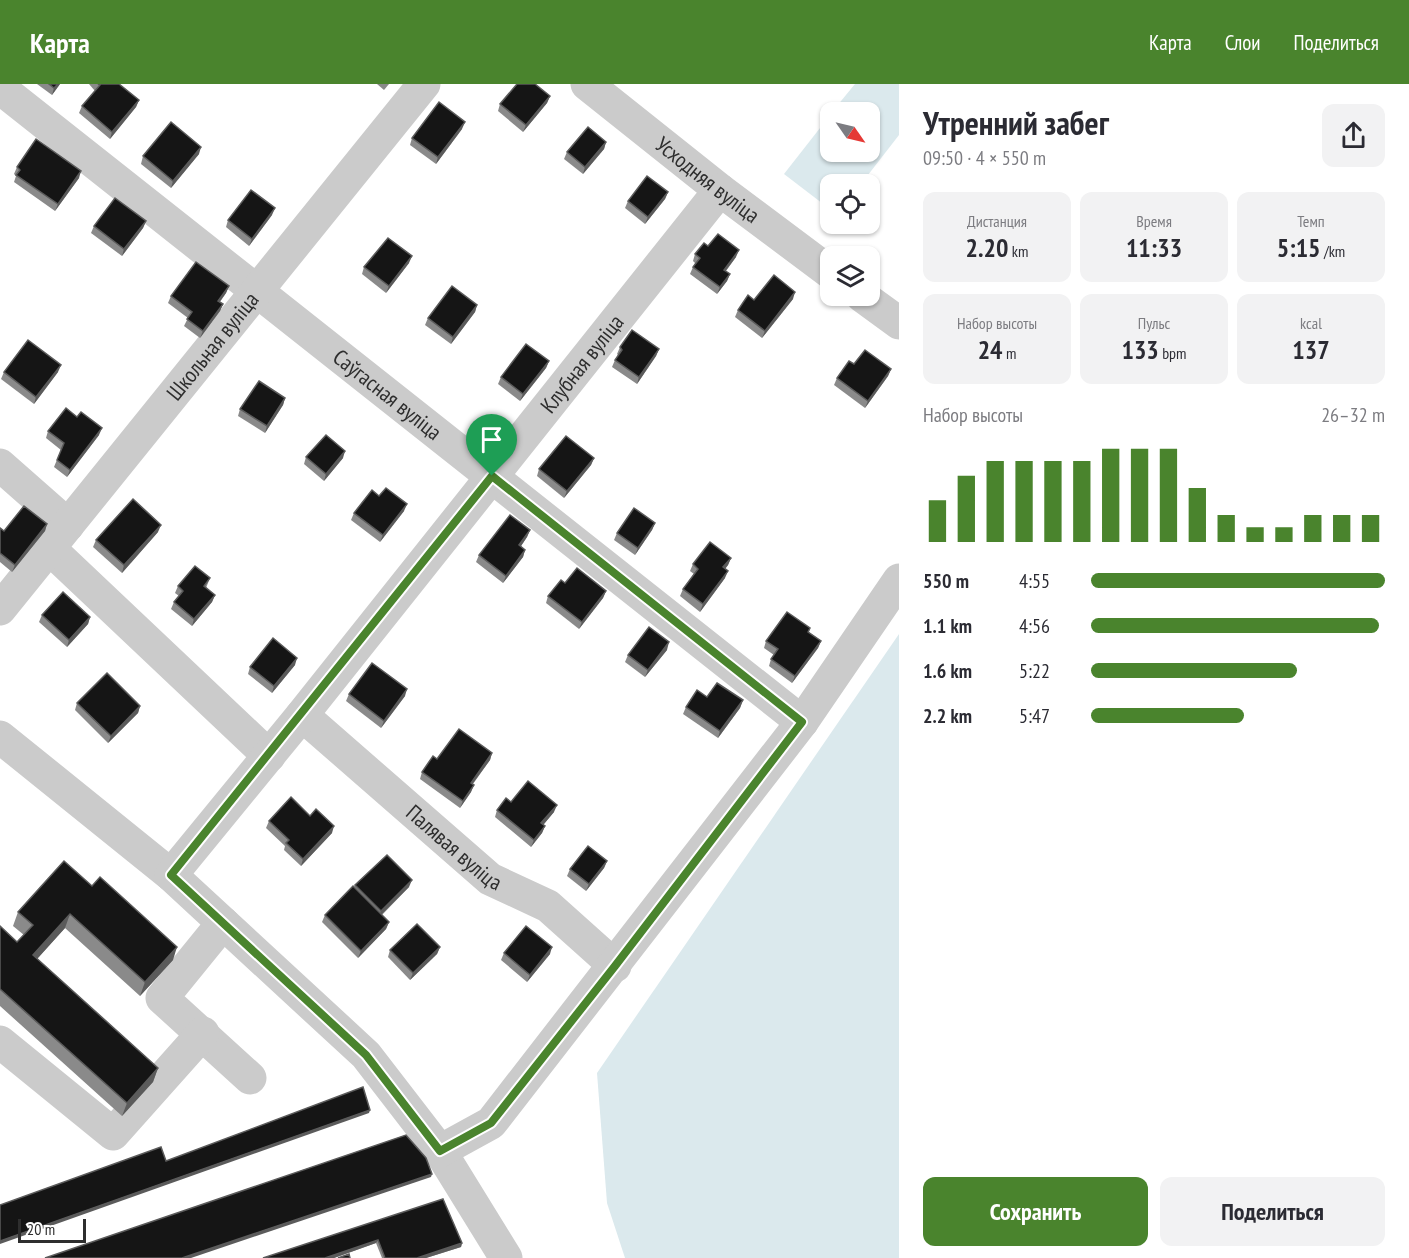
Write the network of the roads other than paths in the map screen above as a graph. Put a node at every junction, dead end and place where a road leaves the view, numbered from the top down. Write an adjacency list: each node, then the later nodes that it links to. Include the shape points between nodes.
1 (424, 84): 6 (street, Школьная вуліца)
2 (587, 84): 4 (street, Усходняя вуліца)
3 (0, 88): 6 (street, Саўгасная вуліца)
4 (720, 189): 5 (street, Усходняя вуліца); 10 (street, Клубная вуліца)
5 (820, 265)
6 (258, 292): 10 (street, Саўгасная вуліца); 11 (street, Школьная вуліца)
7 (876, 306): 8 (street)
8 (899, 323)
9 (0, 465): 11 (street)
10 (492, 476): 14 (street, Клубная вуліца); 15 (street, Саўгасная вуліца)
11 (58, 536): 13 (street, Школьная вуліца); 17 (street)
12 (899, 580): 15 (street)
13 (0, 609)
14 (302, 715): 17 (street, Клубная вуліца); 20 (street, Палявая вуліца, via 490,879 548,906)
15 (802, 722): 20 (street)
16 (0, 737): 18 (street)
17 (269, 756): 18 (street, Клубная вуліца)
18 (171, 875): 19 (street)
19 (223, 923): 21 (street, via 162,998); 24 (street, via 366,1055)
20 (615, 966): 24 (street, via 491,1123)
21 (203, 1033): 22 (street, via 113,1134); 23 (street)
22 (0, 1042)
23 (250, 1078)
24 (440, 1151): 25 (street)
25 (506, 1258)

